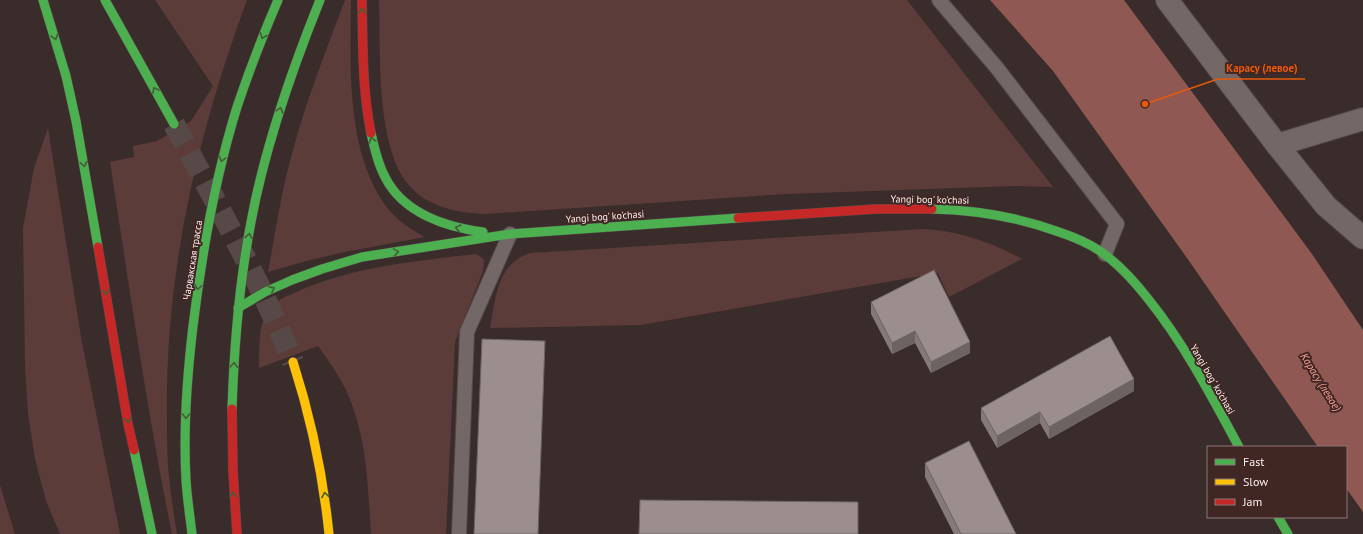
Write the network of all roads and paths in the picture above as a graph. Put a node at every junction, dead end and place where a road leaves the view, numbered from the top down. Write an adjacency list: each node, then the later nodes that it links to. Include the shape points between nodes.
1 (43, 0): 18 (main road, one-way to 18, via 66,76 76,121 128,424)
2 (105, 0): 9 (main road, one-way to 2)
3 (278, 0): 19 (main road, Чарвакская трасса, one-way to 19, via 243,88 230,131 218,175 201,266 186,393 186,480)
4 (320, 0): 14 (main road, one-way to 4, via 255,202 272,135)
5 (362, 0): 11 (main road, one-way to 5, via 465,230 438,221 419,212 402,199 385,177 374,148 367,118)
6 (939, 0): 13 (lane, via 996,68 1117,224)
7 (1168, 0): 10 (street)
8 (1363, 119): 10 (street)
9 (174, 124)
10 (1277, 145): 12 (street, via 1326,206)
11 (510, 234): 13 (main road, Yangi bog' ko'chasi, via 876,209 956,209 997,214 1035,223 1070,236); 14 (main road, one-way to 11, via 282,284 346,262); 22 (lane, via 467,332)
12 (1363, 238)
13 (1105, 254): 16 (main road, Yangi bog' ko'chasi, via 1139,287 1166,322)
14 (238, 308): 20 (main road, one-way to 14, via 232,429)
15 (293, 362): 21 (main road, one-way to 15, via 316,440)
16 (1238, 446)
17 (1279, 518): 23 (main road)
18 (152, 534)
19 (192, 534)
20 (237, 534)
21 (329, 534)
22 (459, 534)
23 (1288, 534)

